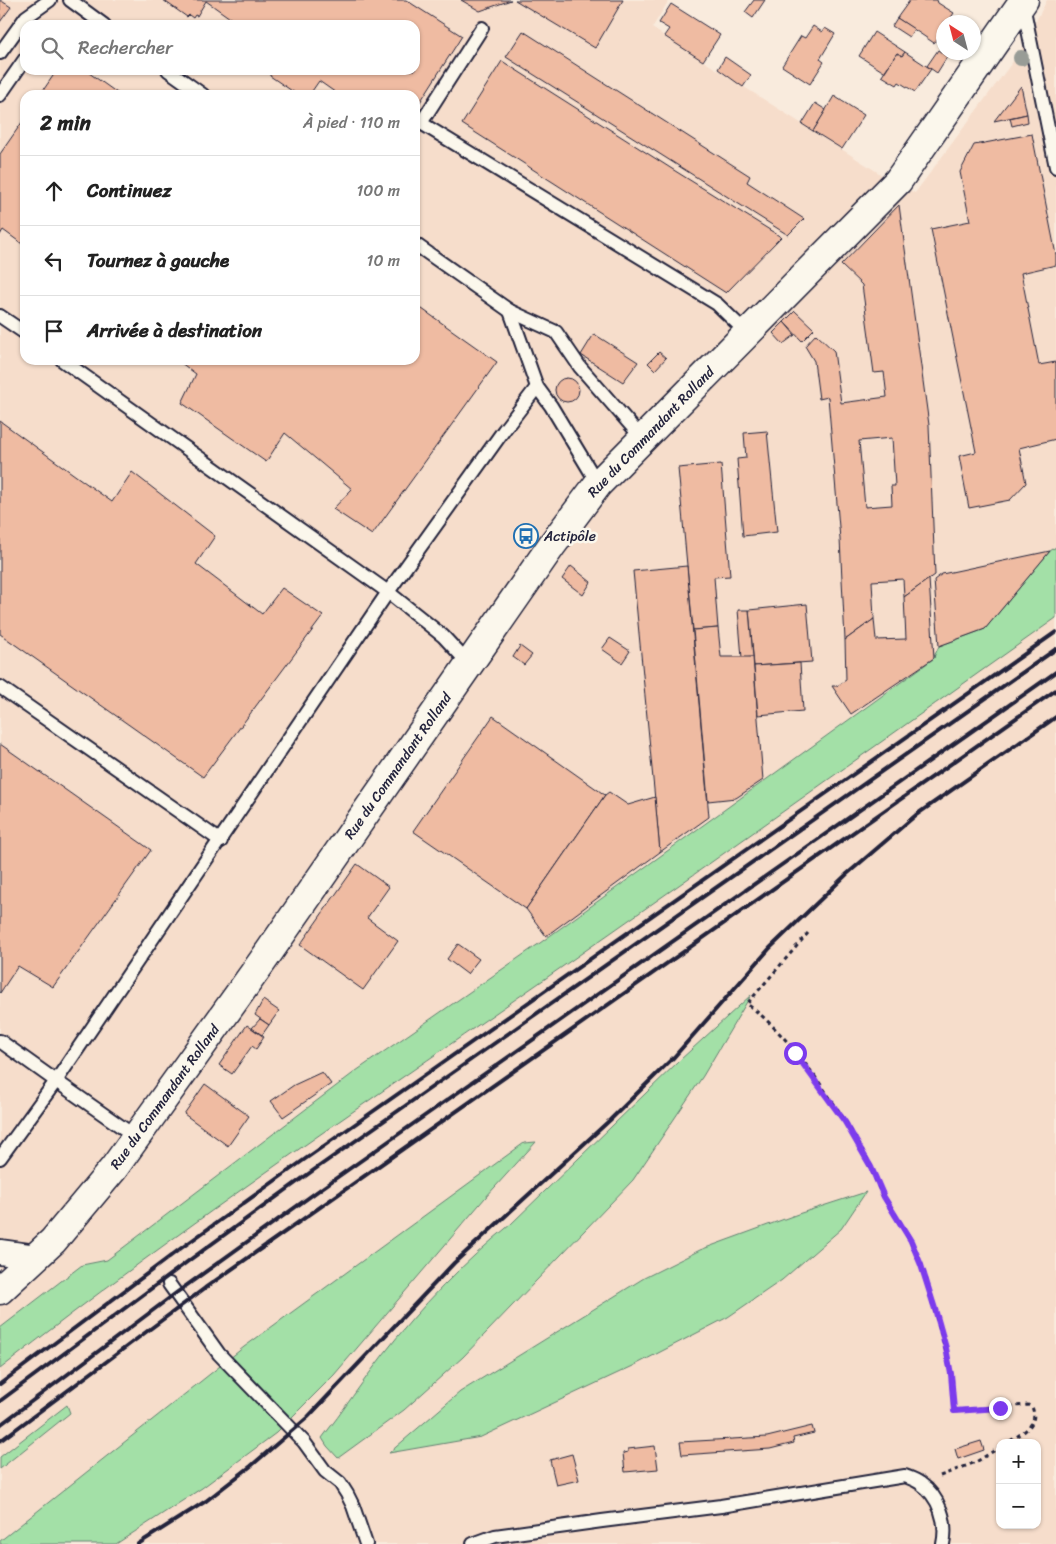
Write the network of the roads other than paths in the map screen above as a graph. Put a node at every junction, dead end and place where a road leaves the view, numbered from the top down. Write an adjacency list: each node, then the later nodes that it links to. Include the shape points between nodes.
1 (50, 0): 4 (lane)
2 (70, 0): 5 (lane)
3 (1021, 1): 13 (lane); 18 (street, Rue du Commandant Rolland, via 898,181)
4 (24, 20)
5 (97, 20)
6 (20, 25): 8 (lane)
7 (482, 28): 18 (lane, via 421,123 717,304)
8 (0, 53)
9 (20, 66): 12 (lane)
10 (175, 75): 11 (lane)
11 (196, 90)
12 (0, 95)
13 (1056, 167)
14 (420, 248): 15 (lane)
15 (510, 311): 20 (lane); 21 (lane, via 556,332 580,367)
16 (0, 316): 17 (lane)
17 (20, 330)
18 (747, 333): 21 (street, Rue du Commandant Rolland)
19 (69, 365): 23 (lane)
20 (537, 387): 22 (lane); 23 (lane)
21 (642, 438): 22 (street, Rue du Commandant Rolland)
22 (598, 484): 24 (street, Rue du Commandant Rolland)
23 (388, 592): 24 (lane, via 443,636); 26 (lane)
24 (469, 664): 29 (street, Rue du Commandant Rolland)
25 (0, 687): 26 (lane)
26 (221, 841): 28 (lane)
27 (0, 1041): 28 (lane)
28 (56, 1082): 29 (lane); 30 (lane)
29 (136, 1137): 32 (street, Rue du Commandant Rolland, via 53,1241)
30 (0, 1158)
31 (0, 1252): 32 (street)
32 (36, 1257): 34 (street, Rue du Commandant Rolland)
33 (169, 1284): 35 (lane, via 219,1354 340,1483)
34 (0, 1290)
35 (366, 1544)
36 (473, 1544): 37 (lane, via 496,1536 721,1506 906,1476 931,1492 944,1523)
37 (943, 1544)

